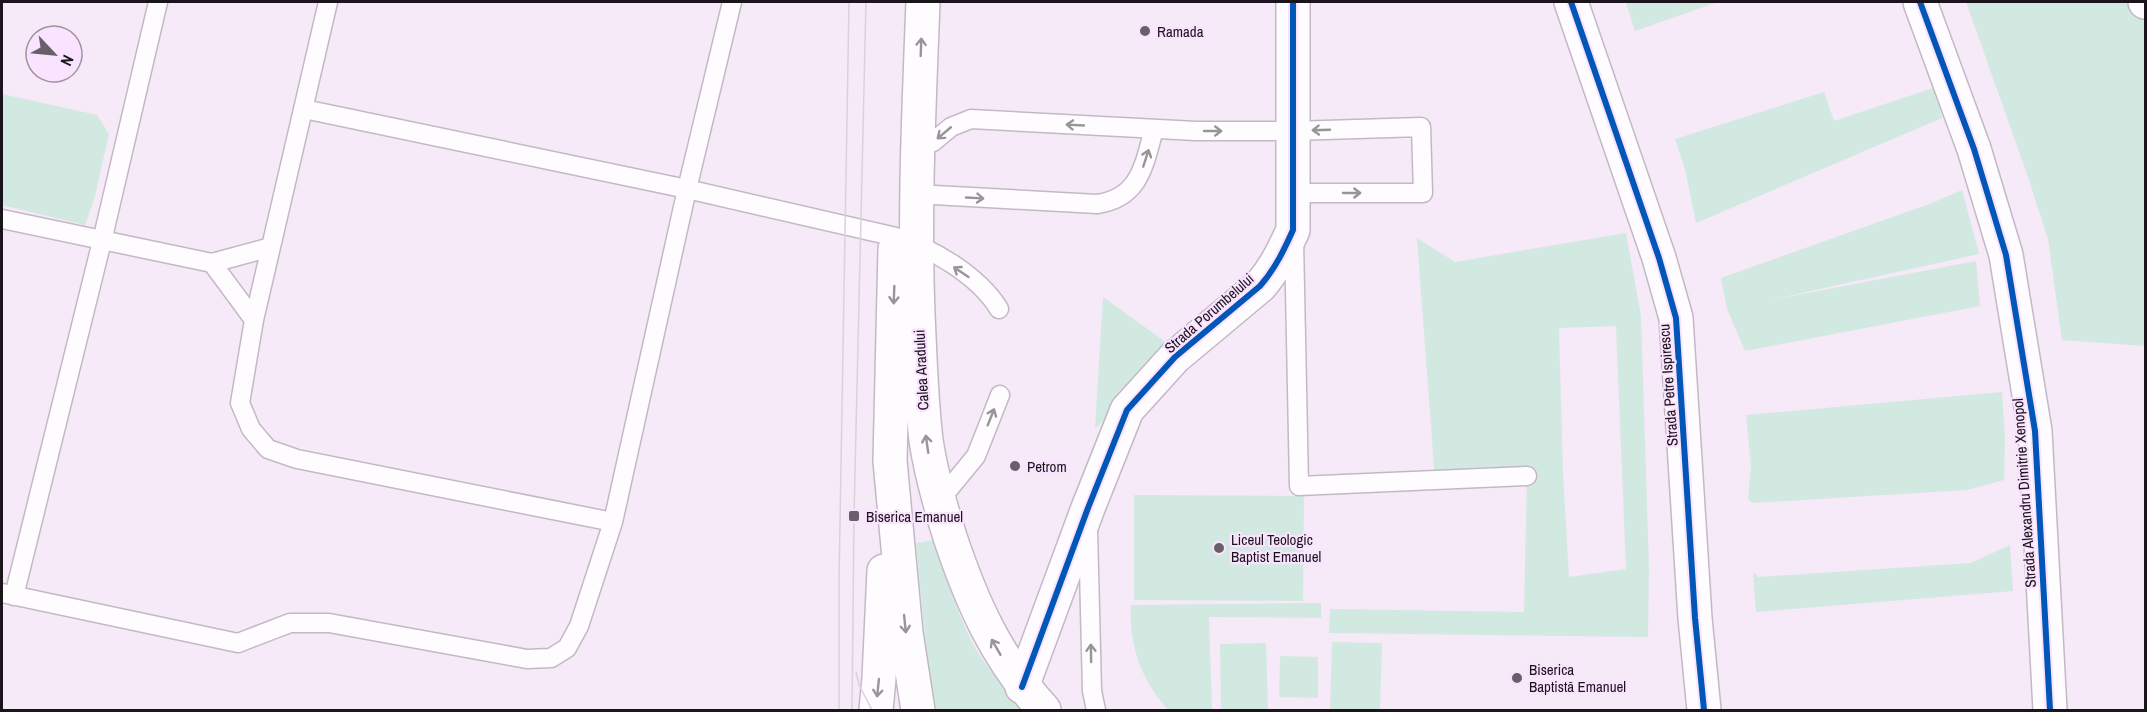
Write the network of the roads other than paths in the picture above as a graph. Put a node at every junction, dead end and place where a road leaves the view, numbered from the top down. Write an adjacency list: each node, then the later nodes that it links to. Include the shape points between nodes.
1 (158, 2): 19 (lane)
2 (328, 2): 9 (lane)
3 (732, 2): 13 (lane)
4 (901, 2): 18 (street, Calea Aradului)
5 (923, 2): 12 (street, Calea Aradului, one-way to 5)
6 (1293, 2): 11 (street, Strada Porumbelului)
7 (1571, 2): 36 (street, Strada Petre Ispirescu, via 1676,318)
8 (1920, 2): 37 (street, Strada Alexandru Dimitrie Xenopol, via 1974,149 2006,255 2035,431)
9 (304, 109): 13 (lane); 20 (lane)
10 (1154, 129): 11 (lane, one-way to 11); 12 (lane, one-way to 12, via 971,119); 15 (lane, one-way to 10, via 1114,202 1137,179)
11 (1293, 131): 14 (street, Strada Porumbelului); 14 (lane, one-way to 11, via 1423,193 1421,127)
12 (918, 148): 15 (street, Calea Aradului)
13 (687, 189): 18 (lane); 29 (lane)
14 (1293, 193): 17 (street, Strada Porumbelului)
15 (916, 194): 18 (street, Calea Aradului)
16 (2, 219): 19 (lane)
17 (1293, 230): 26 (lane, via 1299,486); 28 (street, Strada Porumbelului, via 1282,255 1260,286 1175,357 1127,410)
18 (906, 240): 22 (lane, one-way to 18, via 991,295 975,281); 25 (street, Calea Aradului, one-way to 25); 27 (street, Calea Aradului, one-way to 18, via 926,441)
19 (102, 241): 21 (lane); 30 (lane)
20 (271, 247): 21 (lane); 23 (lane)
21 (212, 263): 23 (lane)
22 (999, 309)
23 (254, 320): 29 (lane, via 240,403 251,429 268,449 297,459)
24 (1000, 395): 27 (lane, one-way to 24, via 976,456)
25 (890, 461): 32 (street, one-way to 32); 33 (street, Calea Aradului, one-way to 33, via 906,633)
26 (1527, 476)
27 (939, 501): 31 (street, Calea Aradului, one-way to 27, via 976,608)
28 (1088, 508): 31 (street, Strada Porumbelului); 35 (lane, one-way to 28, via 1092,692)
29 (613, 522): 30 (lane, via 579,626 567,648 551,658 527,659 329,622 290,623 238,643)
30 (8, 594)
31 (1022, 687): 34 (street, Calea Aradului)
32 (876, 711)
33 (918, 711)
34 (1044, 711)
35 (1096, 711)
36 (1704, 711)
37 (2050, 711)

